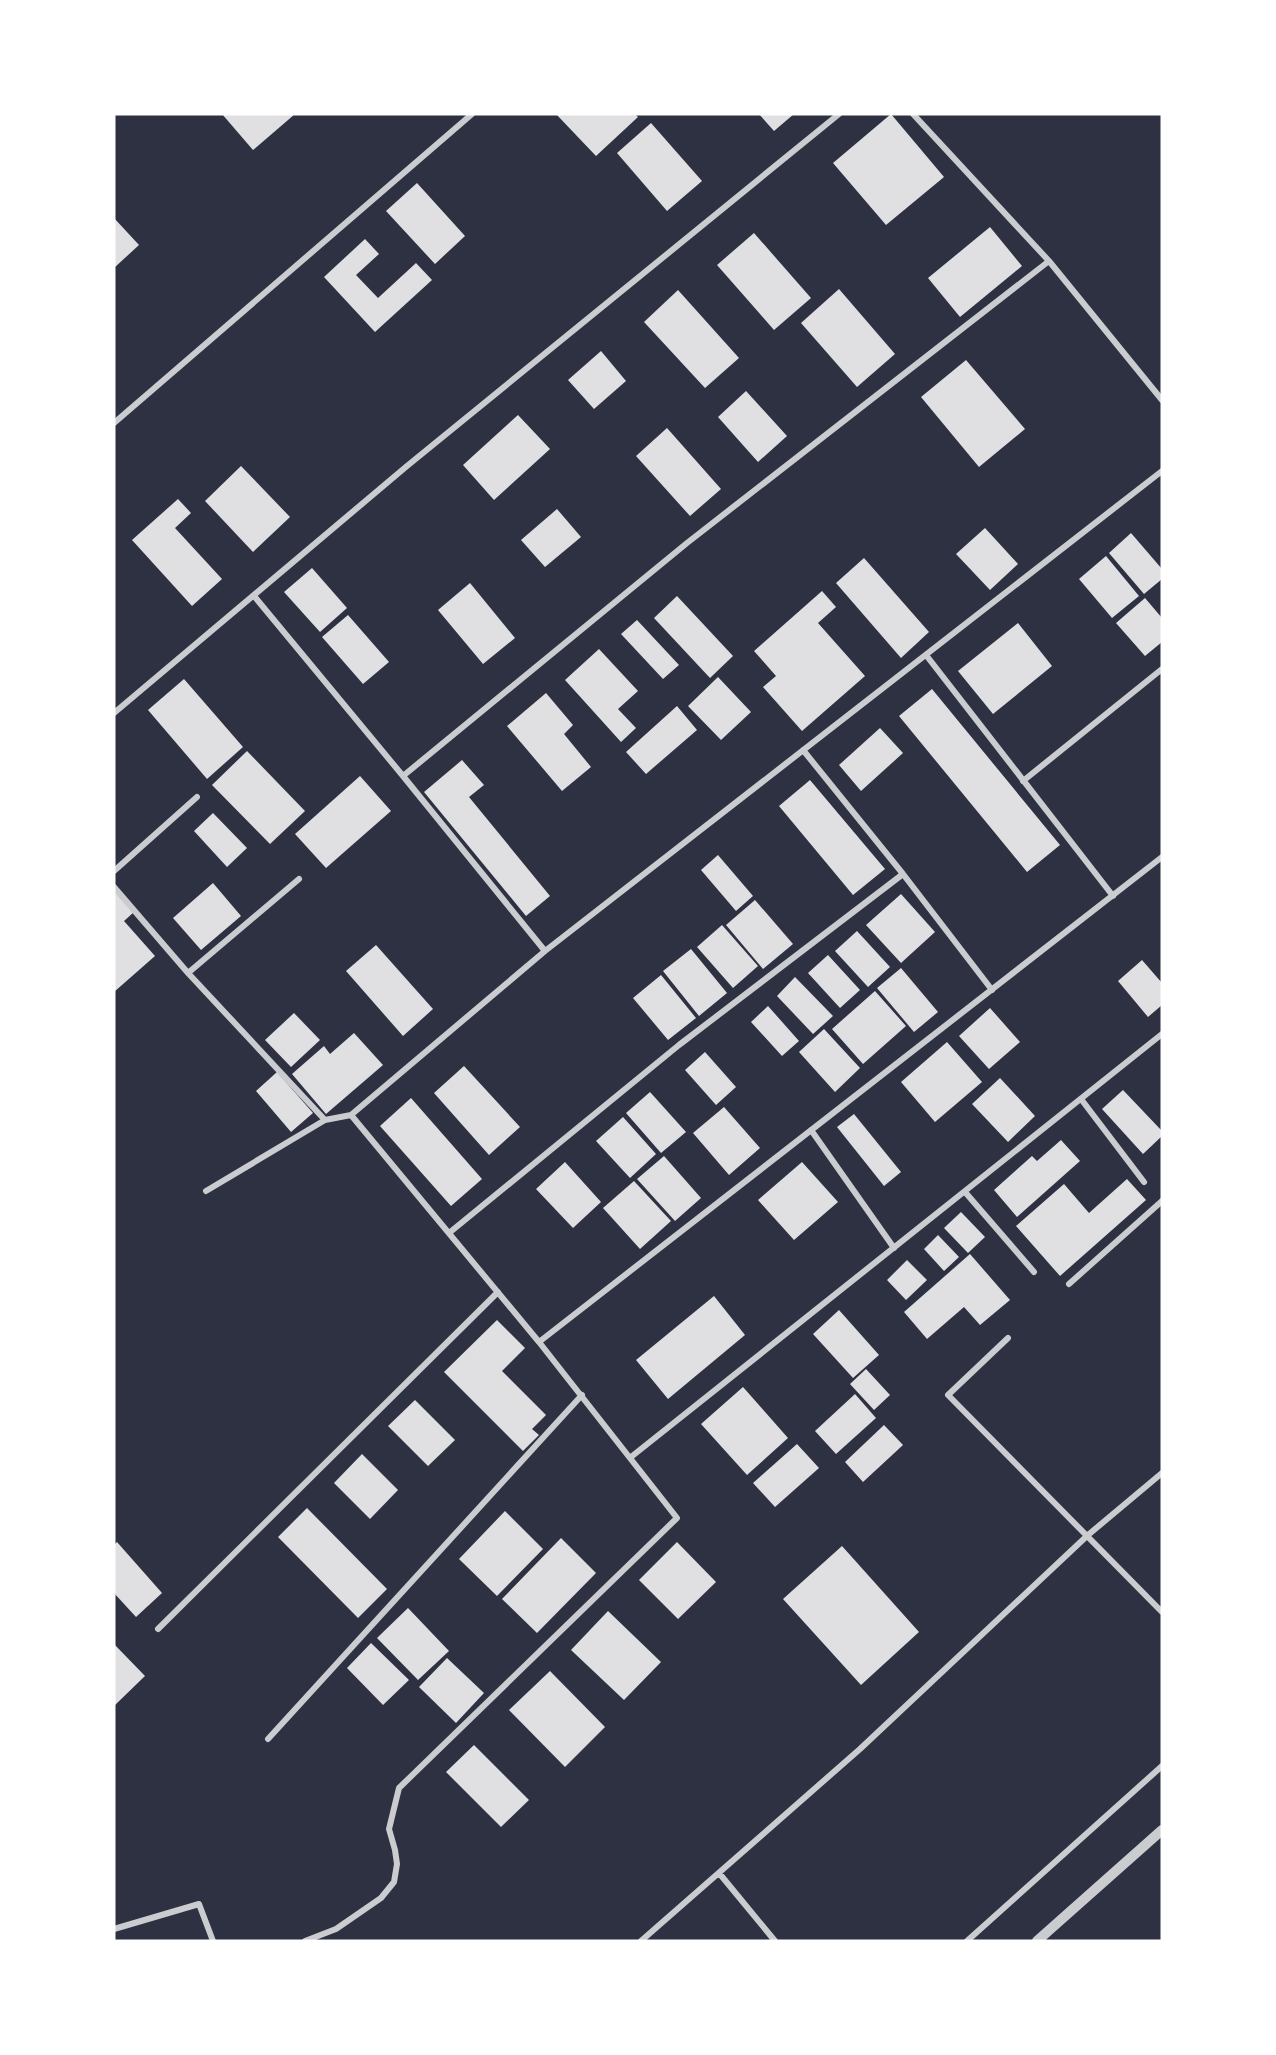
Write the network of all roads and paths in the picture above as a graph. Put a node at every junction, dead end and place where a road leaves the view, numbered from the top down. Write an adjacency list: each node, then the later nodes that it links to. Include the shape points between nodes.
1 (472, 114): 6 (street)
2 (839, 114): 8 (street, via 407,466)
3 (913, 114): 4 (street)
4 (1048, 261): 5 (street); 13 (street, via 687,543)
5 (1162, 400)
6 (114, 423)
7 (1162, 471): 9 (street)
8 (254, 596): 11 (street); 13 (street)
9 (926, 655): 12 (street); 14 (street)
10 (1162, 669): 14 (street)
11 (114, 712)
12 (803, 750): 18 (street); 22 (street)
13 (403, 776): 22 (street)
14 (1023, 781): 21 (street)
15 (197, 796): 17 (street)
16 (1162, 857): 21 (street)
17 (114, 871)
18 (903, 874): 24 (street); 34 (street, via 679,1045)
19 (299, 879): 23 (street)
20 (114, 887): 23 (street)
21 (1113, 896): 24 (street)
22 (545, 951): 27 (street)
23 (188, 973): 28 (street)
24 (992, 990): 29 (street)
25 (1162, 1034): 26 (street)
26 (1081, 1099): 30 (street); 32 (street)
27 (351, 1115): 28 (street); 34 (street)
28 (325, 1120): 31 (street)
29 (812, 1130): 35 (street); 40 (street)
30 (1143, 1182)
31 (206, 1191)
32 (965, 1192): 35 (street); 36 (street)
33 (1162, 1201): 37 (street)
34 (449, 1233): 38 (street)
35 (894, 1248): 42 (street)
36 (1034, 1272)
37 (1069, 1284)
38 (498, 1292): 40 (street); 46 (street)
39 (1008, 1338): 44 (street, via 948,1395)
40 (539, 1342): 41 (street)
41 (582, 1395): 42 (street); 47 (street)
42 (631, 1457): 53 (street, via 677,1518 399,1788 389,1829 397,1864 394,1882 381,1898 336,1929)
43 (1162, 1473): 44 (street)
44 (1088, 1535): 45 (street); 50 (street, via 860,1749)
45 (1162, 1612)
46 (158, 1629)
47 (268, 1739)
48 (1162, 1766): 56 (street)
49 (1162, 1830): 57 (street)
50 (719, 1873): 54 (street); 55 (street)
51 (114, 1929): 52 (street, via 199,1904)
52 (213, 1941)
53 (304, 1941)
54 (641, 1941)
55 (775, 1941)
56 (967, 1941)
57 (1037, 1941)

